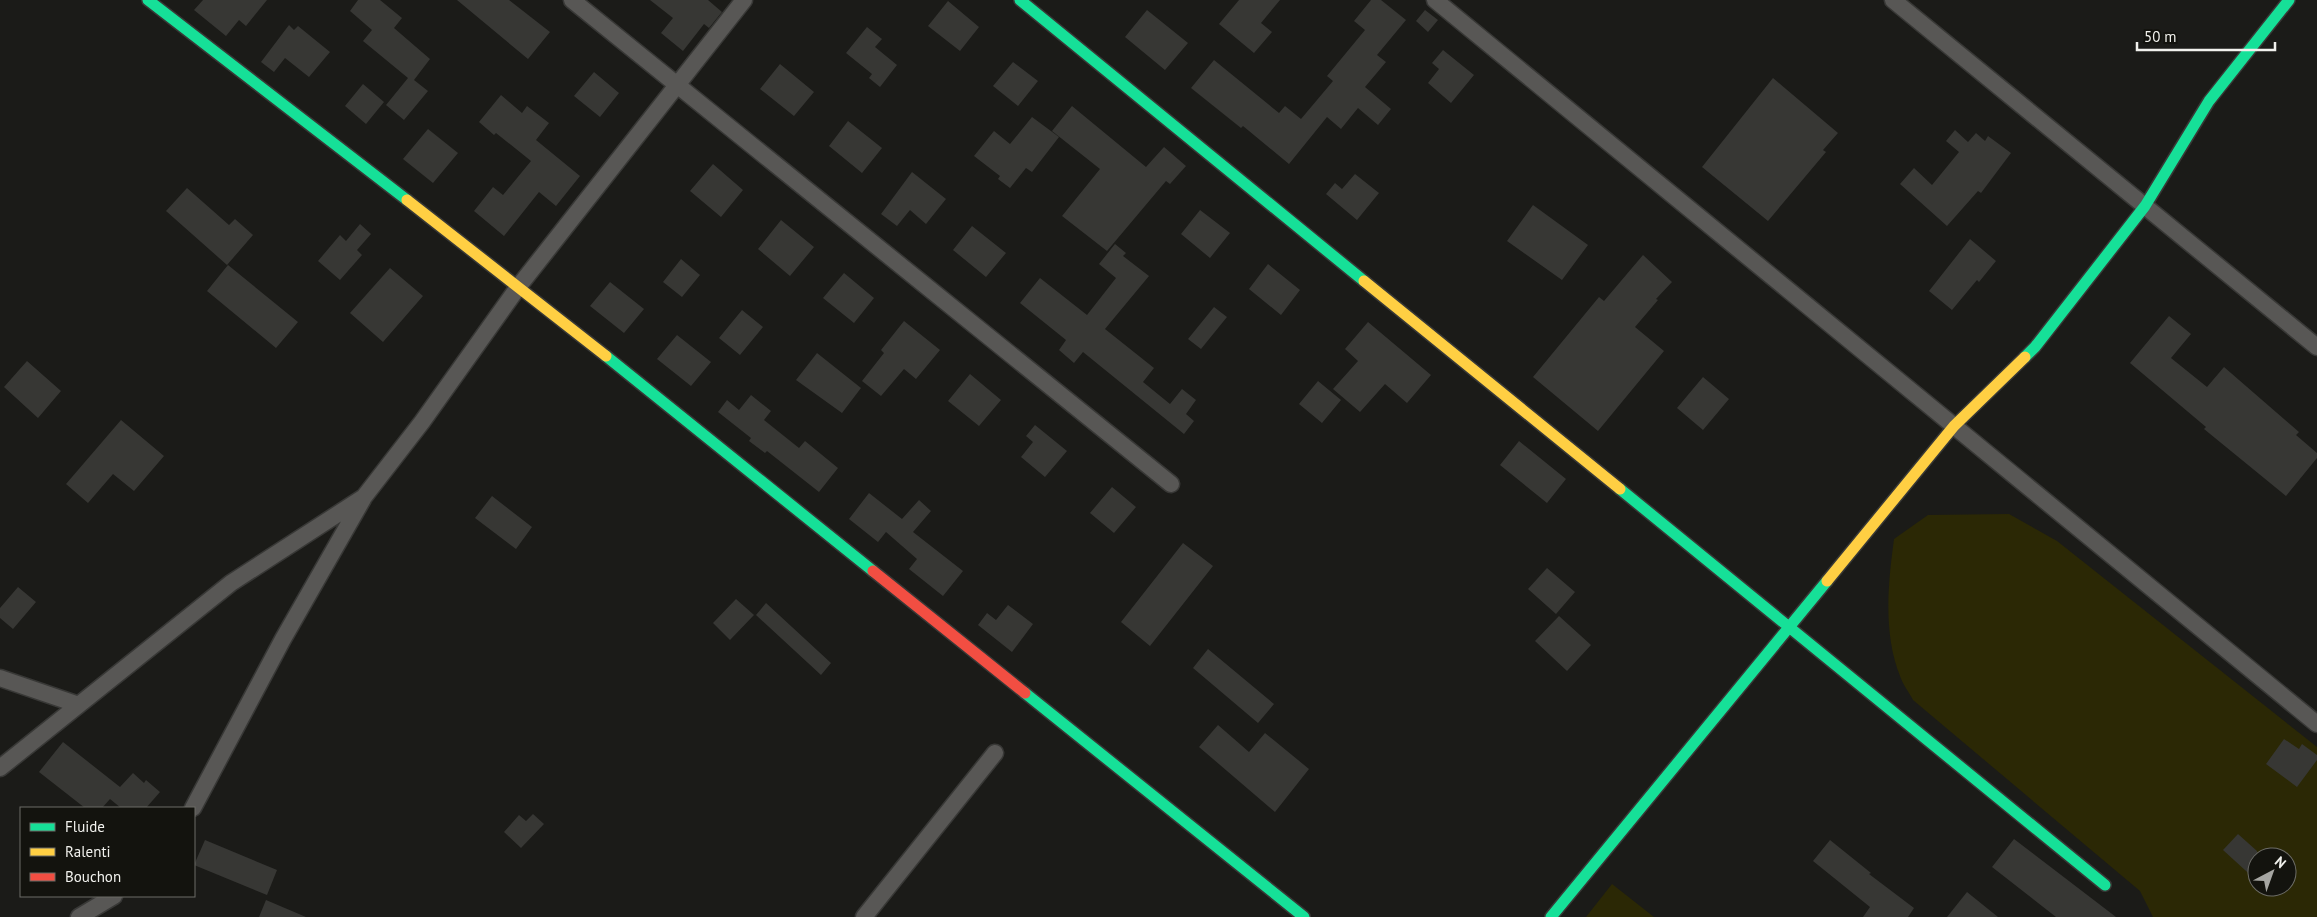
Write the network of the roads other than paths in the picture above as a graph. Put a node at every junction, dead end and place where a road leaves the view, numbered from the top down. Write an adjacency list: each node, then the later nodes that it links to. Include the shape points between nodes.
1 (148, 0): 10 (street)
2 (572, 0): 8 (street)
3 (744, 0): 8 (street)
4 (1020, 0): 15 (street)
5 (1435, 0): 12 (street)
6 (1894, 0): 9 (street)
7 (2289, 0): 9 (street, via 2209,101)
8 (677, 86): 10 (street); 13 (street)
9 (2145, 206): 11 (street); 12 (street, via 2035,348)
10 (519, 286): 14 (street); 26 (street)
11 (2317, 347)
12 (1954, 426): 15 (street); 18 (street)
13 (1171, 484)
14 (364, 497): 17 (street, via 231,583); 21 (street, via 283,639)
15 (1789, 627): 22 (street); 27 (street)
16 (0, 678): 17 (street)
17 (79, 706): 20 (street)
18 (2317, 724)
19 (995, 753): 25 (street)
20 (0, 768)
21 (194, 807)
22 (2105, 885)
23 (112, 897): 24 (street)
24 (79, 917)
25 (864, 917)
26 (1304, 917)
27 (1551, 917)

